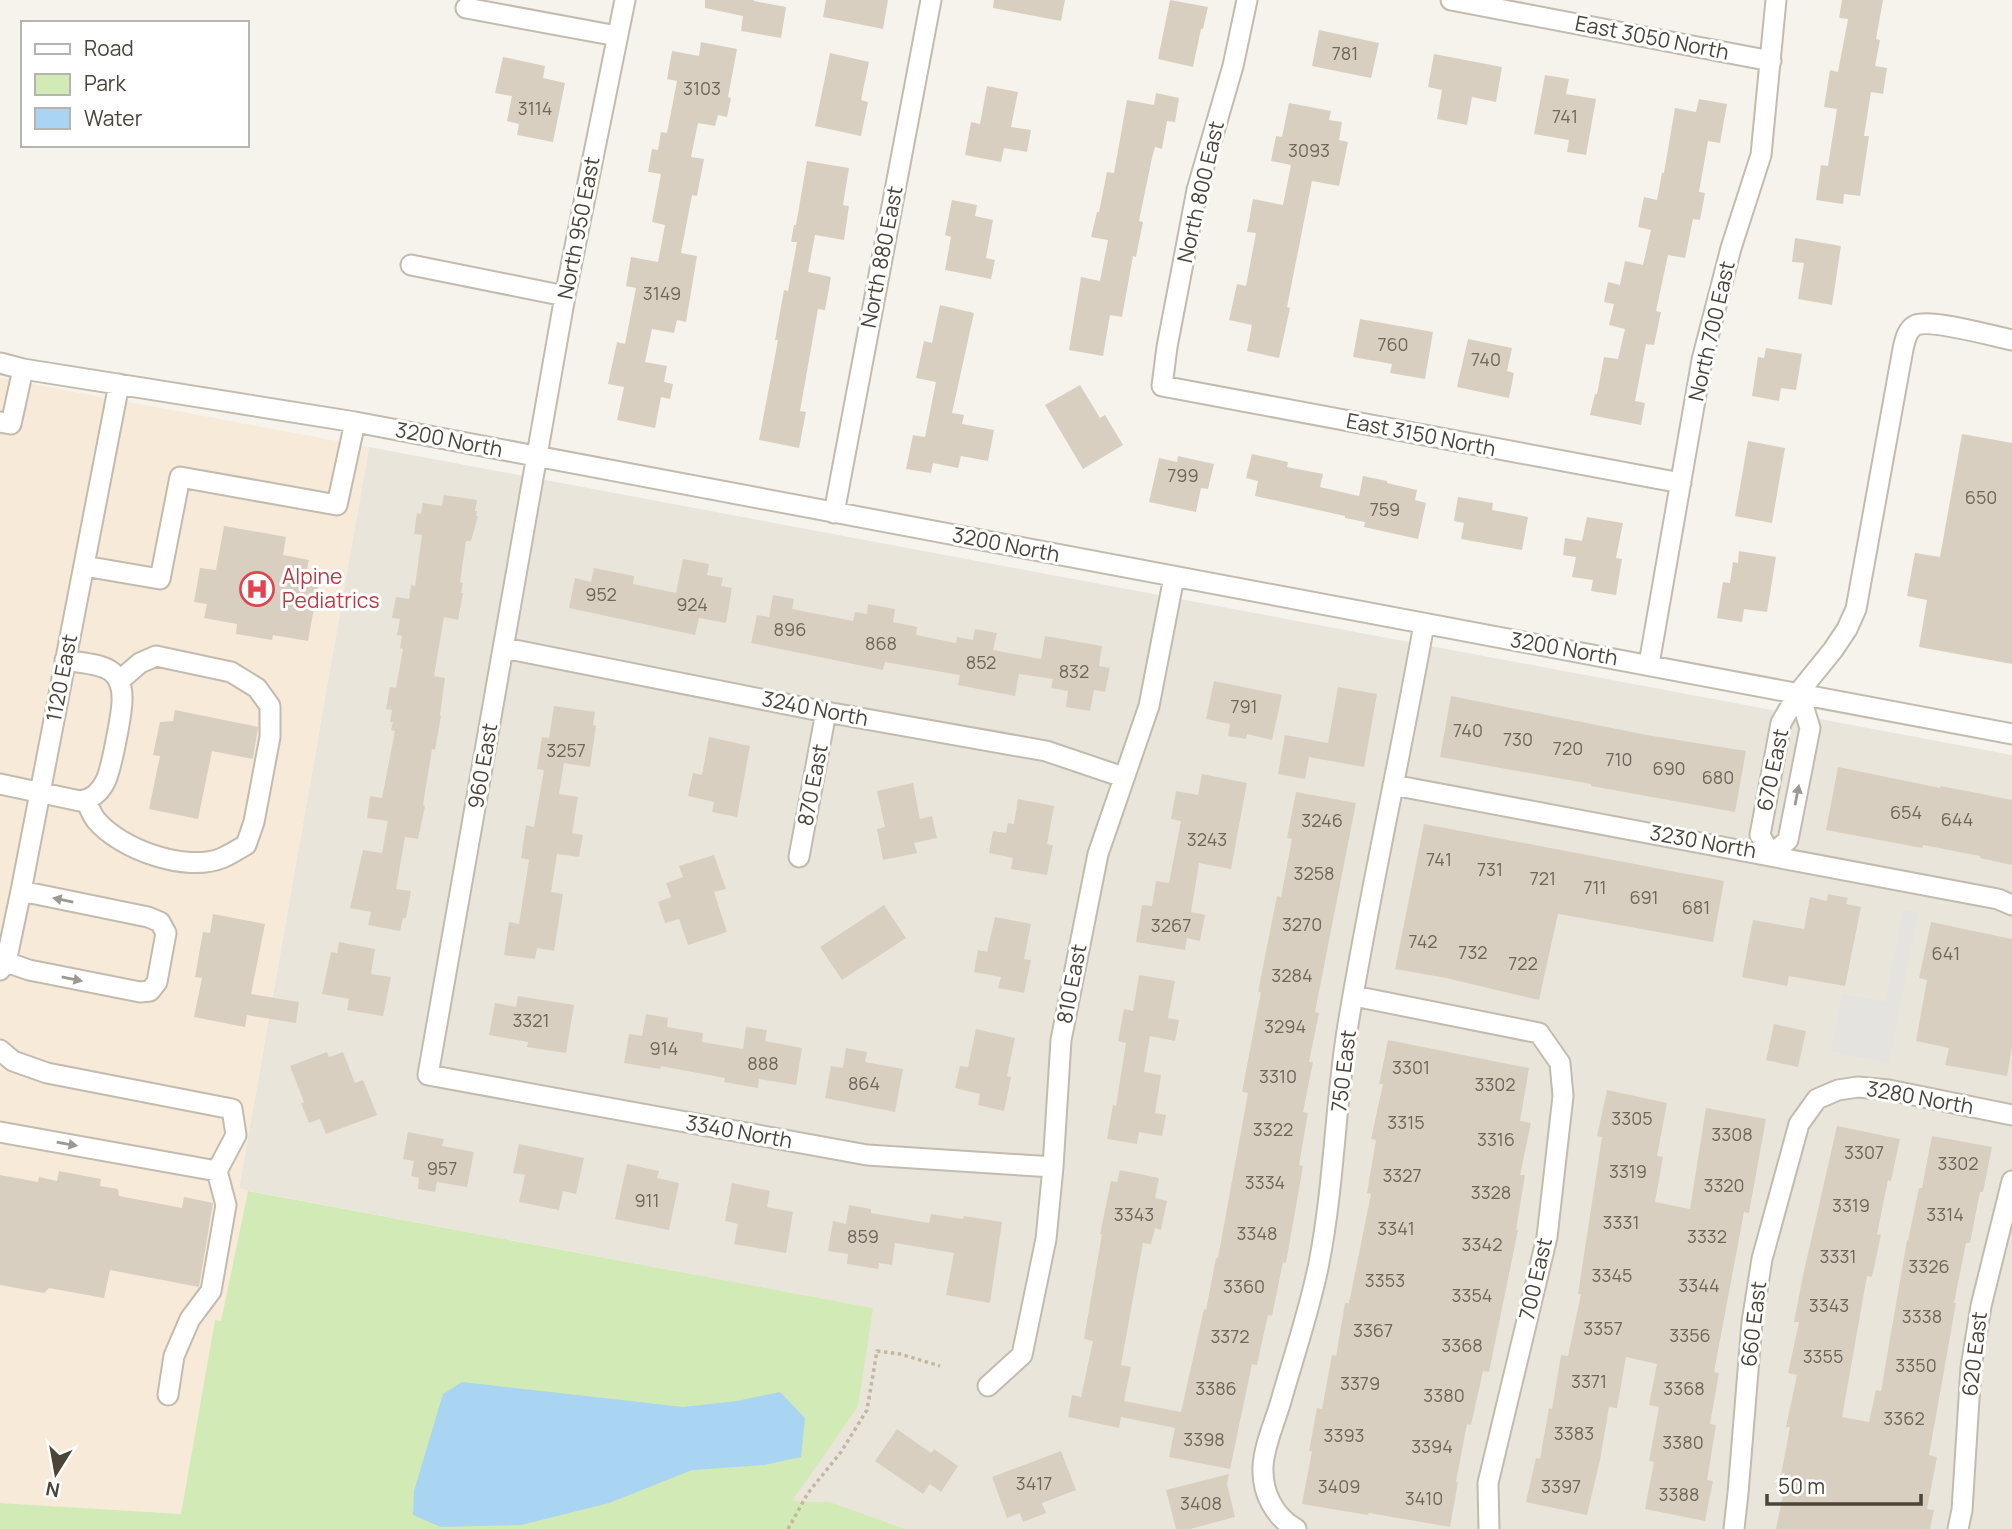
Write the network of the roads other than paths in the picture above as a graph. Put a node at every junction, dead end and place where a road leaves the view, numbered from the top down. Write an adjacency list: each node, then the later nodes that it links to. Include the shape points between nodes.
1 (625, 0): 7 (street, North 950 East)
2 (931, 0): 20 (street, North 880 East)
3 (1247, 0): 15 (street, North 800 East, via 1197,190)
4 (1451, 0): 8 (street, East 3050 North)
5 (1776, 0): 8 (street, North 700 East)
6 (466, 8): 7 (street)
7 (617, 36): 10 (street, North 950 East)
8 (1771, 61): 19 (street, North 700 East, via 1761,155 1702,360)
9 (411, 265): 10 (street)
10 (565, 296): 18 (street, North 950 East)
11 (2012, 340): 28 (street, via 1933,324 1908,331 1856,609 1833,650)
12 (0, 363): 13 (street, 3200 North)
13 (23, 369): 14 (street, 3200 North); 16 (street, via 11,424)
14 (119, 384): 17 (street, 3200 North); 21 (street, 1120 East)
15 (1162, 386): 19 (street, East 3150 North)
16 (0, 422)
17 (355, 422): 18 (street, 3200 North); 21 (street, via 337,505 180,477 160,579)
18 (536, 457): 20 (street, 3200 North); 24 (street, 960 East)
19 (1681, 483): 26 (street, North 700 East)
20 (834, 513): 22 (street, 3200 North)
21 (83, 566): 25 (street, 1120 East)
22 (1174, 577): 23 (street, 3200 North); 31 (street, 810 East, via 1149,706)
23 (1424, 624): 26 (street, 3200 North); 33 (street, 750 East)
24 (504, 648): 29 (street, 3240 North); 43 (street, 960 East)
25 (65, 660): 27 (street, via 104,668); 34 (street, 1120 East)
26 (1649, 664): 28 (street, 3200 North)
27 (119, 681): 35 (street, via 121,710 108,777); 35 (street, via 156,656 231,672 257,688 270,706 270,737 254,822 246,845 222,859 196,864 145,854 115,837 96,820)
28 (1799, 692): 30 (street, 3200 North); 36 (street, 670 East, via 1781,723 1760,835); 36 (street, 670 East, one-way to 28, via 1788,840 1810,728)
29 (826, 712): 31 (street, 3240 North, via 1046,751); 37 (street, 870 East)
30 (2012, 734)
31 (1123, 777): 47 (street, 810 East, via 1098,854 1061,1040)
32 (0, 784): 34 (street)
33 (1393, 785): 36 (street, 3230 North); 41 (street, 750 East)
34 (39, 792): 35 (street); 38 (street, 1120 East)
35 (86, 801)
36 (1771, 855): 39 (street, 3230 North)
37 (799, 857)
38 (21, 891): 40 (street, 1120 East); 40 (street, one-way to 38, via 141,992 150,991 157,982 166,933 160,922)
39 (2012, 905)
40 (3, 966)
41 (1354, 996): 52 (street, 750 East, via 1326,1226 1264,1467 1267,1495 1275,1513); 53 (street, 700 East, via 1539,1033 1560,1063 1563,1096 1547,1237 1488,1483)
42 (0, 1050): 48 (street, via 13,1061 47,1073 232,1109 236,1135)
43 (428, 1075): 47 (street, 3340 North, via 867,1155)
44 (2012, 1115): 45 (street, 3280 North, via 1858,1087 1817,1099)
45 (1799, 1124): 54 (street, 660 East, via 1760,1271)
46 (0, 1132): 48 (street, one-way to 48)
47 (1053, 1167): 50 (street, 810 East, via 1046,1239 1022,1355)
48 (217, 1171): 51 (street, via 226,1205 211,1291 190,1320 174,1356)
49 (2012, 1181): 55 (street, 620 East, via 1971,1367)
50 (988, 1386)
51 (168, 1395)
52 (1296, 1529)
53 (1489, 1529)
54 (1734, 1529)
55 (1958, 1529)

